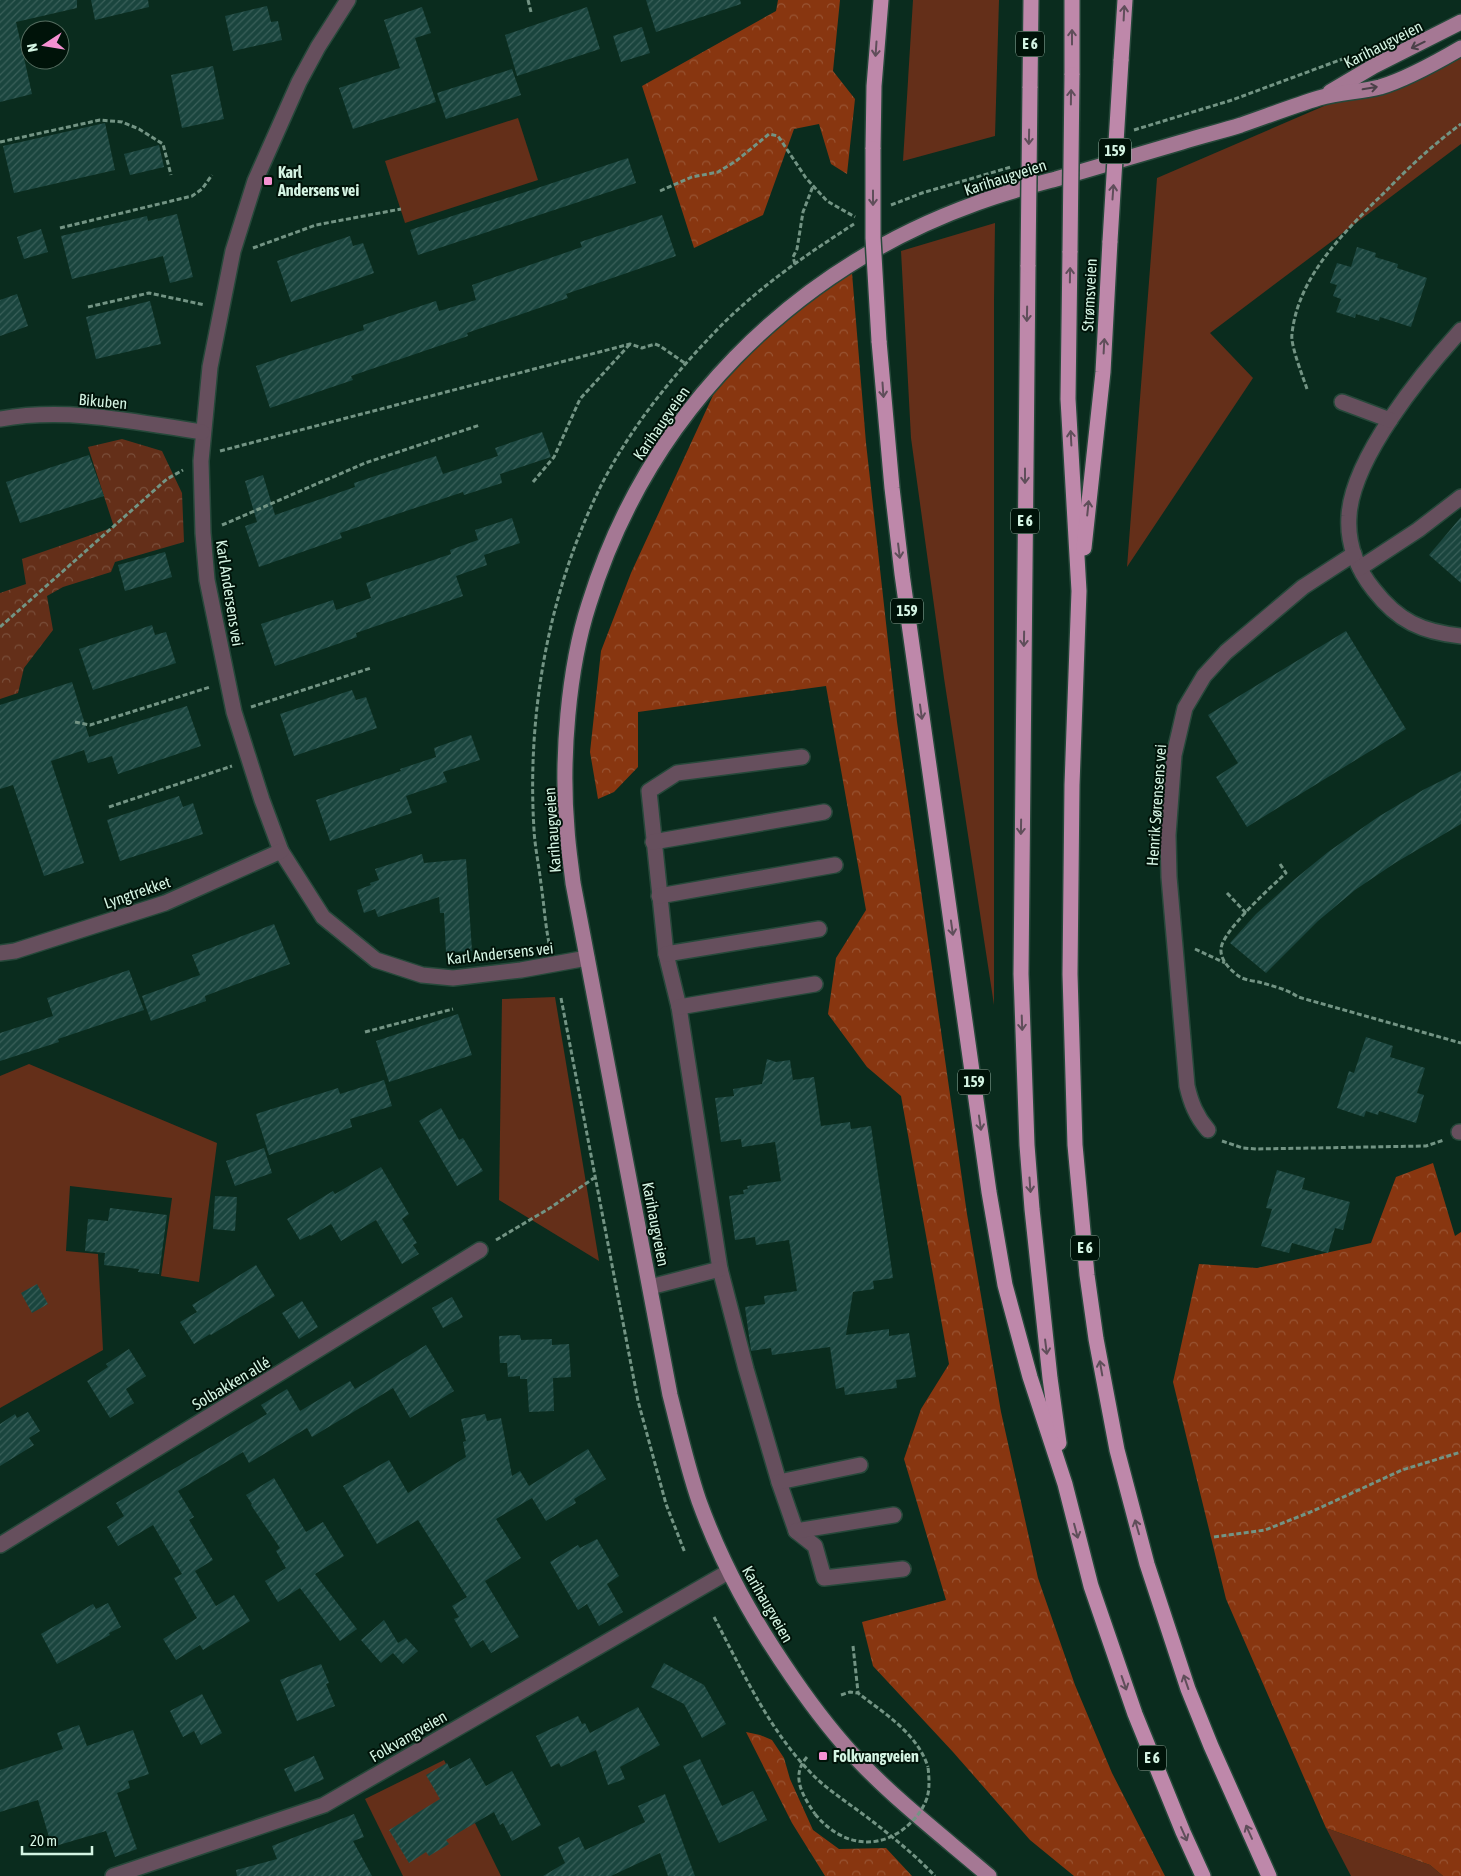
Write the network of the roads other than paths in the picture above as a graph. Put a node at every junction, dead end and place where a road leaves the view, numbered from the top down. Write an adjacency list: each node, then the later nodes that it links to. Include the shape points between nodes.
1 (348, 0): 13 (street, Karl Andersens vei, via 318,46 288,103 255,182 233,251 220,309)
2 (881, 0): 36 (highway, 159, one-way to 36, bridge, via 874,86 873,238 892,488 903,583 1004,1285)
3 (1031, 0): 36 (highway, E 6, one-way to 36, bridge, via 1020,974 1032,1209)
4 (1072, 0): 16 (highway, E 6, one-way to 4, bridge, via 1068,399)
5 (1124, 0): 16 (highway, Strømsveien / 159, one-way to 5, bridge, via 1103,372)
6 (1461, 22): 8 (main road, Karihaugveien, one-way to 8, via 1374,66)
7 (1461, 48): 8 (main road, Karihaugveien, one-way to 7, via 1382,86)
8 (1322, 97): 27 (main road, Karihaugveien, via 1240,125 977,203 933,221 847,267 788,308 707,388 680,421 637,490 588,605 578,649 566,740 566,828)
9 (1461, 330): 12 (street, via 1429,366)
10 (1342, 402): 12 (street)
11 (0, 419): 13 (street, Bikuben, via 45,414 92,417)
12 (1390, 420): 15 (street, via 1368,458 1350,507 1349,526)
13 (202, 432): 21 (street, Karl Andersens vei, via 207,580 234,712)
14 (1461, 497): 15 (street, Henrik Sørensens vei, via 1418,530)
15 (1357, 561): 17 (street, via 1386,605 1420,628); 30 (street, Henrik Sørensens vei, via 1303,587 1226,652 1204,676 1185,708 1174,755 1168,835 1169,877 1187,1086 1191,1105)
16 (1079, 591): 45 (highway, E 6, one-way to 16, via 1211,1746 1147,1564 1122,1469 1096,1339 1076,1145 1070,974 1071,794)
17 (1461, 636)
18 (802, 757): 20 (street, via 677,773 649,792)
19 (824, 812): 20 (street)
20 (653, 842): 23 (street)
21 (281, 851): 25 (street, Lyngtrekket, via 165,903); 27 (street, Karl Andersens vei, via 323,917 376,960 422,975 453,978 538,968)
22 (835, 865): 23 (street)
23 (659, 896): 26 (street)
24 (819, 929): 26 (street)
25 (0, 954)
26 (666, 954): 29 (street)
27 (587, 958): 33 (main road, Karihaugveien)
28 (815, 984): 29 (street)
29 (679, 1007): 32 (street)
30 (1208, 1130)
31 (480, 1250): 39 (street, Solbakken allé)
32 (720, 1269): 33 (street); 35 (street)
33 (650, 1288): 41 (main road, Karihaugveien, via 685,1456)
34 (860, 1465): 35 (street)
35 (779, 1482): 38 (street)
36 (1065, 1484): 44 (highway, E 6, one-way to 44, via 1091,1586 1120,1671 1157,1771)
37 (894, 1515): 38 (street)
38 (796, 1531): 40 (street, via 815,1546 824,1578)
39 (0, 1545)
40 (904, 1569)
41 (728, 1572): 42 (street, Folkvangveien, via 324,1805); 43 (main road, Karihaugveien, via 773,1648 817,1712 859,1762)
42 (113, 1876)
43 (990, 1876)
44 (1203, 1876)
45 (1269, 1876)

